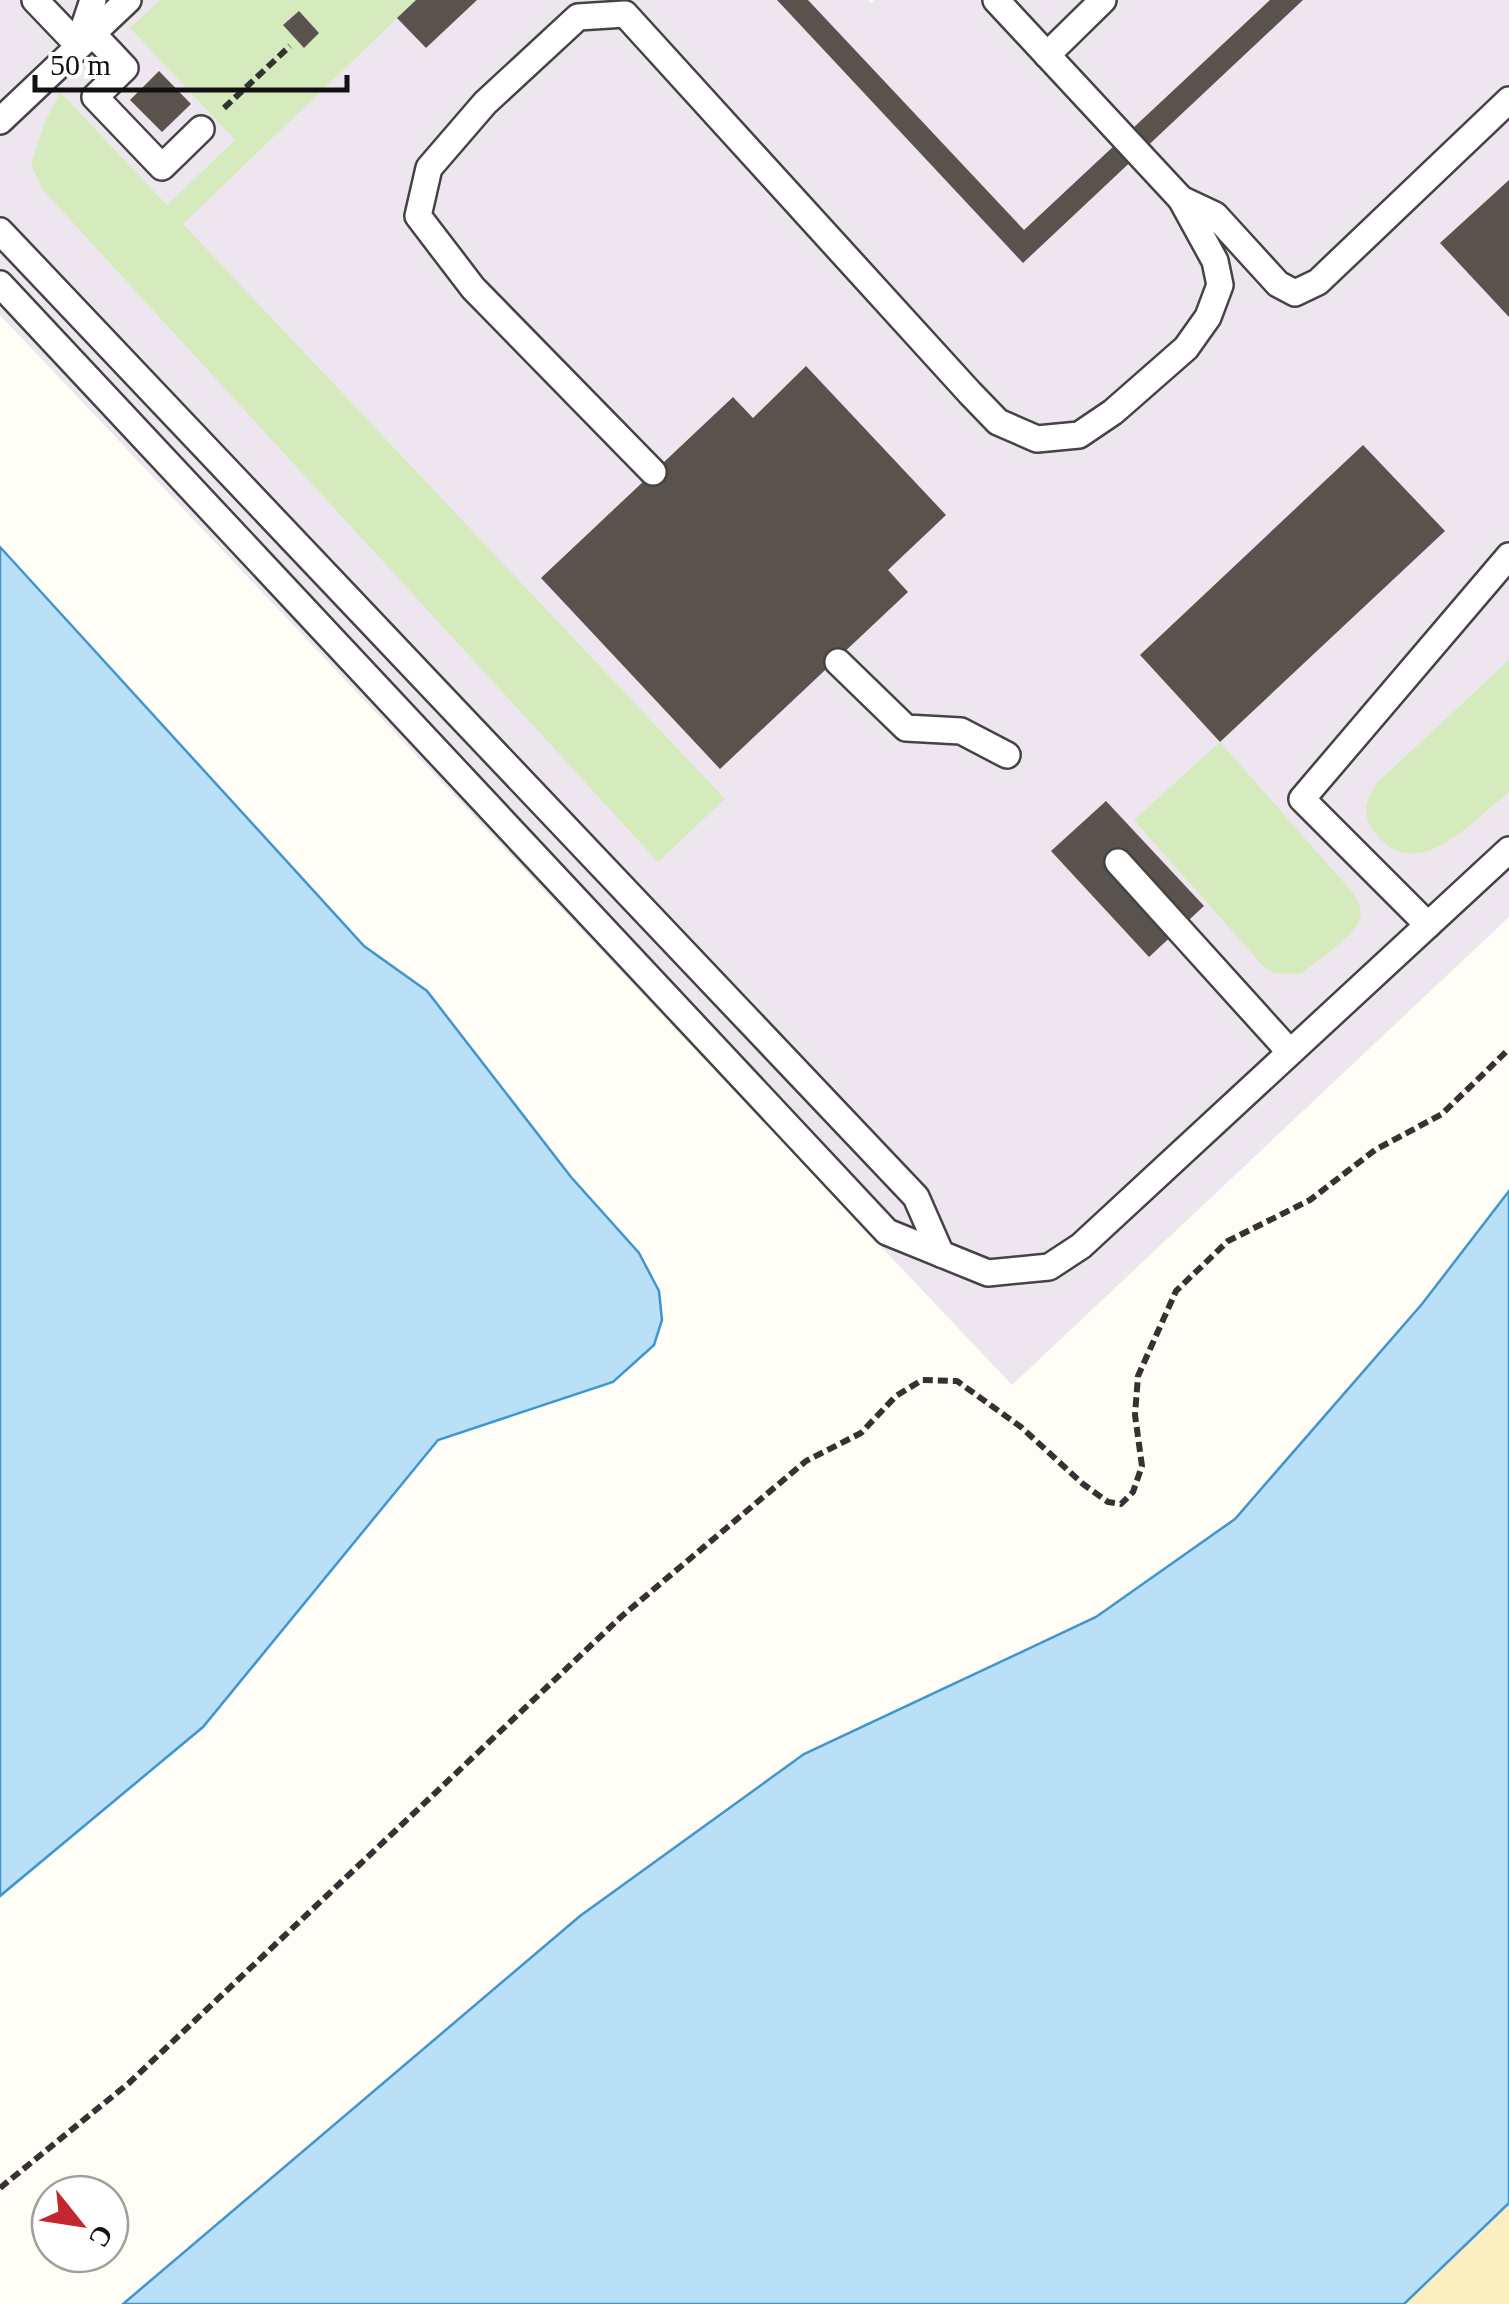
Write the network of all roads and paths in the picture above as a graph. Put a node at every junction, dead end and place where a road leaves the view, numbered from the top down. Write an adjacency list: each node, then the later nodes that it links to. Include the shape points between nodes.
1 (35, 0): 6 (lane)
2 (93, 0): 6 (lane)
3 (128, 0): 6 (lane)
4 (996, 0): 8 (lane)
5 (1103, 0): 8 (lane)
6 (86, 39): 10 (lane); 11 (lane, via 125,68 94,97 162,167)
7 (290, 46): 11 (path)
8 (1047, 54): 12 (lane)
9 (1509, 100): 12 (lane, via 1318,282 1295,293 1278,284 1215,215)
10 (0, 121)
11 (202, 130)
12 (1180, 199): 15 (lane, via 1215,261 1220,284 1208,317 1186,348 1113,412 1079,435 1037,439 998,422 970,394 624,14 578,17 485,103 428,168 418,216 473,288)
13 (0, 231): 24 (lane, via 916,1197)
14 (0, 284): 24 (lane, via 887,1232)
15 (654, 472)
16 (1509, 556): 21 (lane, via 1302,799)
17 (838, 662): 18 (lane, via 906,728 961,731)
18 (1007, 755)
19 (1509, 850): 21 (lane)
20 (1118, 862): 23 (lane)
21 (1428, 925): 23 (lane)
22 (1509, 1049): 25 (path, via 1442,1114 1374,1150 1310,1200 1228,1240 1176,1291 1138,1376 1142,1466 1121,1504 1083,1484 957,1380 922,1380 861,1433 806,1461 622,1616 129,2083)
23 (1289, 1051): 24 (lane, via 1082,1246 1049,1267 988,1272)
24 (942, 1254)
25 (0, 2188)

